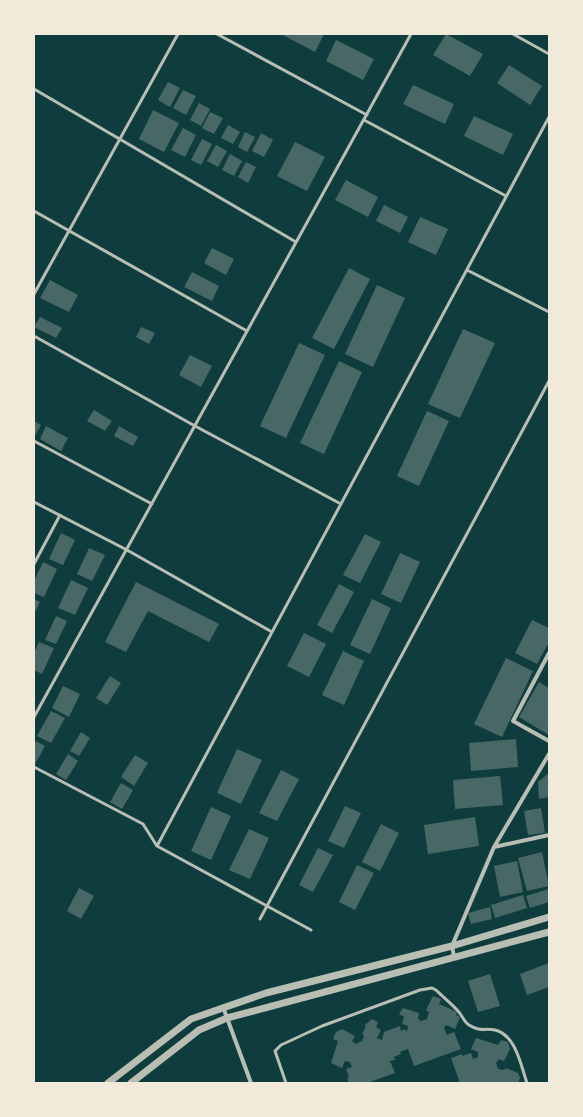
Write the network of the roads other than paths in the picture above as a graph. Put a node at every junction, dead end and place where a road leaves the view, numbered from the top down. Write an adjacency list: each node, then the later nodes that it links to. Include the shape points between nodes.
1 (178, 34): 10 (lane)
2 (217, 34): 7 (lane)
3 (411, 34): 7 (lane)
4 (513, 34): 5 (lane)
5 (549, 54)
6 (34, 89): 10 (lane)
7 (367, 115): 9 (lane)
8 (549, 117): 11 (lane)
9 (364, 120): 11 (lane); 14 (lane)
10 (120, 139): 13 (lane); 14 (lane)
11 (506, 196): 15 (lane)
12 (34, 211): 13 (lane)
13 (69, 230): 16 (lane); 18 (lane)
14 (296, 242): 18 (lane)
15 (467, 270): 17 (lane); 25 (lane)
16 (34, 294)
17 (549, 312)
18 (247, 331): 21 (lane)
19 (34, 336): 21 (lane)
20 (549, 382): 38 (lane)
21 (195, 426): 24 (lane); 25 (lane)
22 (34, 441): 24 (lane)
23 (34, 502): 26 (lane)
24 (152, 504): 27 (lane)
25 (341, 504): 29 (lane)
26 (60, 515): 27 (lane); 28 (lane)
27 (127, 550): 29 (lane); 31 (lane)
28 (34, 564)
29 (272, 632): 36 (lane)
30 (549, 652): 32 (street, via 513,721)
31 (34, 717)
32 (549, 741)
33 (549, 754): 37 (street)
34 (34, 767): 36 (lane, via 143,824)
35 (549, 835): 37 (street)
36 (157, 846): 38 (lane)
37 (494, 847): 43 (street)
38 (268, 906): 40 (lane); 41 (lane)
39 (549, 917): 43 (street)
40 (260, 919)
41 (311, 930)
42 (549, 932): 44 (street)
43 (452, 946): 44 (street); 45 (street, via 266,993)
44 (454, 957): 46 (street)
45 (223, 1007): 46 (street); 47 (street, via 191,1019)
46 (227, 1018): 48 (street, via 199,1030); 49 (street)
47 (108, 1083)
48 (131, 1083)
49 (251, 1083)
50 (286, 1083): 51 (lane, via 275,1052 281,1045 322,1026 420,990 432,988 457,1009 469,1025 481,1031 494,1030 505,1034 512,1041)
51 (527, 1083)

